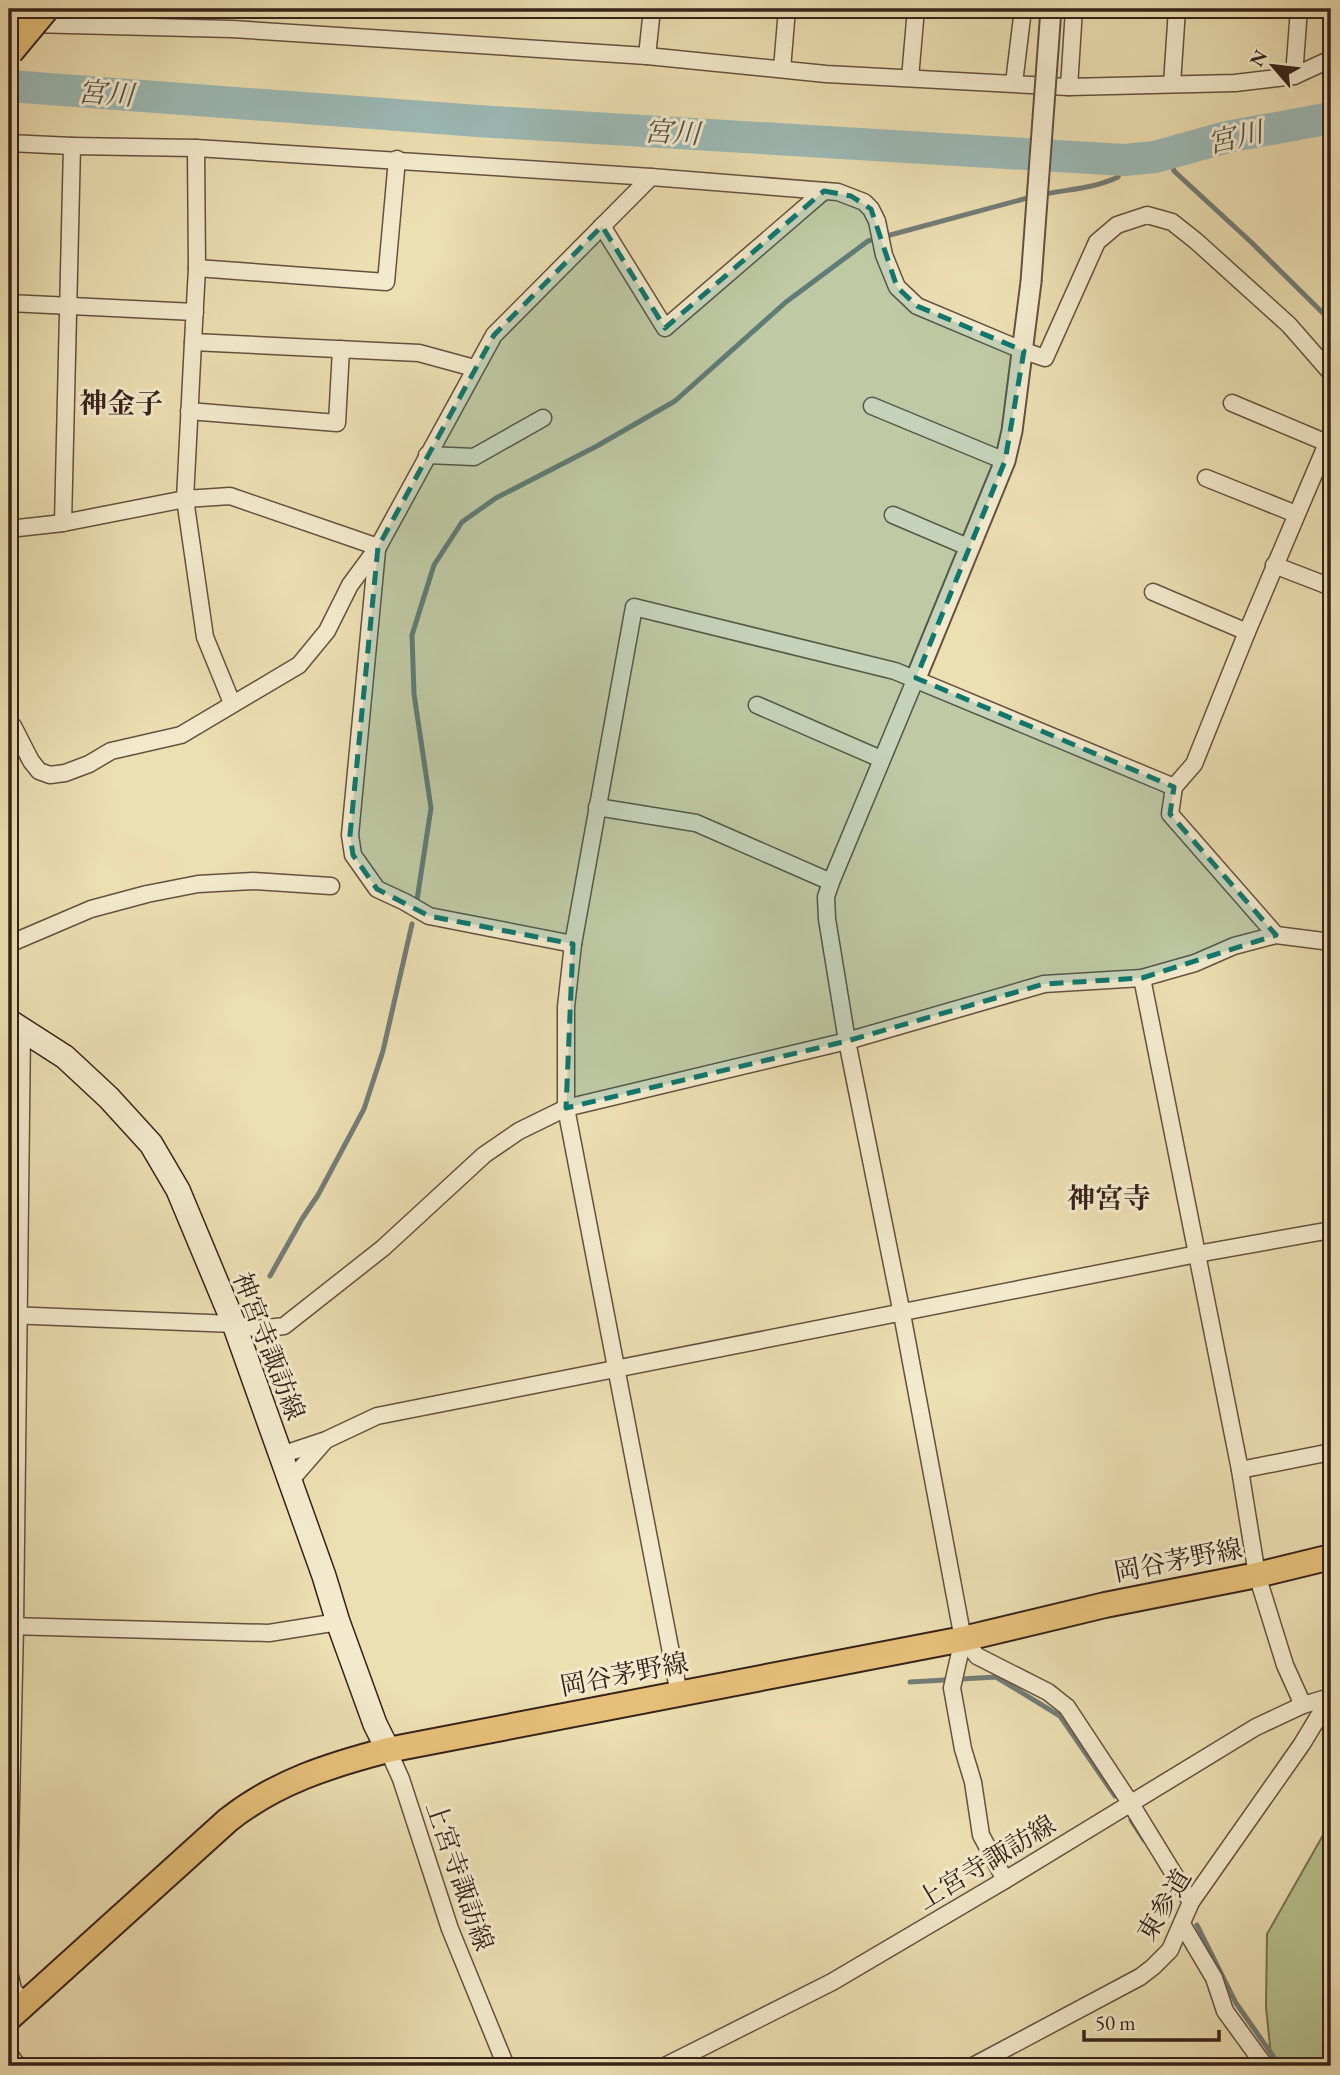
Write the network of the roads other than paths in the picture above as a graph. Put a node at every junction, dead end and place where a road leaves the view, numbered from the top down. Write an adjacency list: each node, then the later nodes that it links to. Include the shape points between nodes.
1 (44, 9): 11 (highway, bridge)
2 (652, 9): 12 (street)
3 (787, 9): 14 (street)
4 (916, 9): 16 (street)
5 (1023, 9): 17 (street)
6 (1051, 9): 33 (street, bridge)
7 (1074, 9): 19 (street)
8 (1177, 9): 18 (street)
9 (1299, 9): 15 (street)
10 (9, 24): 12 (street, via 232,29)
11 (9, 51)
12 (647, 56): 14 (street)
13 (1331, 60): 15 (street)
14 (782, 69): 16 (street)
15 (1294, 76): 18 (street)
16 (911, 78): 17 (street)
17 (1014, 83): 19 (street)
18 (1172, 84): 19 (street)
19 (1069, 87)
20 (9, 143): 21 (street)
21 (72, 146): 22 (street); 29 (street)
22 (196, 148): 23 (street); 27 (street)
23 (397, 159): 24 (street); 27 (street, via 386,282)
24 (651, 177): 25 (street); 26 (street)
25 (824, 191): 26 (street, via 665,328); 33 (street, via 864,202 877,221 897,286 917,306)
26 (603, 226): 34 (street, via 494,335)
27 (197, 268): 30 (street)
28 (9, 303): 29 (street)
29 (67, 305): 30 (street); 47 (street)
30 (195, 312): 31 (street)
31 (193, 342): 32 (street); 38 (street)
32 (341, 349): 34 (street, via 419,353); 38 (street, via 337,423)
33 (1024, 351): 35 (street, via 1045,358 1097,242 1117,225 1147,215 1172,222 1196,241 1289,325); 42 (street)
34 (474, 368): 41 (street)
35 (1331, 373)
36 (1232, 403): 40 (street)
37 (872, 406): 42 (street)
38 (189, 411): 44 (street)
39 (543, 418): 41 (street, via 474,457)
40 (1329, 438): 45 (street)
41 (427, 455): 49 (street)
42 (1005, 461): 50 (street)
43 (1206, 478): 45 (street)
44 (185, 499): 47 (street); 49 (street, via 230,496); 56 (street, via 205,637)
45 (1296, 514): 51 (street)
46 (893, 515): 50 (street)
47 (62, 523): 48 (street)
48 (9, 530)
49 (378, 547): 56 (street, via 350,584 327,631 299,665); 67 (street, via 350,835 353,855 377,889 429,916)
50 (968, 547): 55 (street)
51 (1275, 565): 52 (street); 54 (street)
52 (1331, 587)
53 (1153, 592): 54 (street)
54 (1247, 632): 60 (street, via 1194,764)
55 (916, 678): 59 (street); 60 (street); 61 (street, via 634,607)
56 (232, 703): 58 (street, via 181,734 111,751 89,764 50,775 31,761)
57 (757, 705): 59 (street)
58 (9, 723)
59 (881, 760): 62 (street)
60 (1174, 788): 64 (street, via 1171,814)
61 (597, 807): 62 (street, via 696,823); 67 (street)
62 (831, 882): 70 (street, via 827,919)
63 (331, 886): 66 (street, via 253,881 198,884 91,909)
64 (1276, 935): 65 (street); 68 (street)
65 (1331, 942)
66 (9, 944)
67 (573, 944): 71 (street, via 566,1007)
68 (1142, 978): 70 (street, via 1044,984); 73 (street)
69 (15, 1025): 75 (street); 76 (main road, 神宮寺諏訪線, via 85,1074 151,1144 178,1190)
70 (847, 1041): 71 (street); 74 (street)
71 (566, 1108): 76 (street, via 484,1155 383,1248 284,1326 259,1329); 77 (street)
72 (1331, 1230): 73 (street)
73 (1197, 1254): 74 (street); 81 (street)
74 (902, 1314): 77 (street); 87 (street)
75 (14, 1315): 76 (street); 86 (street)
76 (234, 1324): 80 (main road, 神宮寺諏訪線)
77 (615, 1369): 78 (street, via 377,1416); 88 (street)
78 (326, 1440): 80 (street); 82 (street)
79 (1331, 1452): 81 (street)
80 (281, 1455): 82 (main road, 神宮寺諏訪線)
81 (1240, 1470): 84 (street)
82 (290, 1481): 85 (main road, 神宮寺諏訪線)
83 (1331, 1557): 84 (main road, 岡谷茅野線)
84 (1258, 1575): 87 (main road, 岡谷茅野線); 90 (street, via 1285,1665)
85 (338, 1622): 86 (street, via 269,1633); 91 (main road, 神宮寺諏訪線)
86 (12, 1626): 94 (street)
87 (963, 1639): 88 (main road, 岡谷茅野線); 92 (street, via 976,1656 1048,1692 1067,1707); 93 (street, via 952,1688 981,1835)
88 (679, 1694): 91 (main road, 岡谷茅野線)
89 (1331, 1696): 90 (street, 上宮寺諏訪線); 95 (street, 東参道)
90 (1303, 1705): 92 (street, 上宮寺諏訪線, via 1256,1727)
91 (388, 1750): 98 (main road, 岡谷茅野線, via 288,1781 249,1803); 101 (street, 上宮寺諏訪線, via 450,1929)
92 (1131, 1804): 93 (street, 上宮寺諏訪線); 95 (street)
93 (1005, 1880): 102 (street, 上宮寺諏訪線, via 832,1982)
94 (9, 1892)
95 (1191, 1902): 96 (street, 東参道)
96 (1182, 1924): 103 (street, 東参道, via 1170,1950 1140,1977); 104 (street, via 1214,1978 1225,2011)
97 (9, 1971): 98 (street)
98 (17, 2010)
99 (9, 2054): 100 (street)
100 (18, 2066)
101 (506, 2066)
102 (665, 2066)
103 (973, 2066)
104 (1265, 2066)

